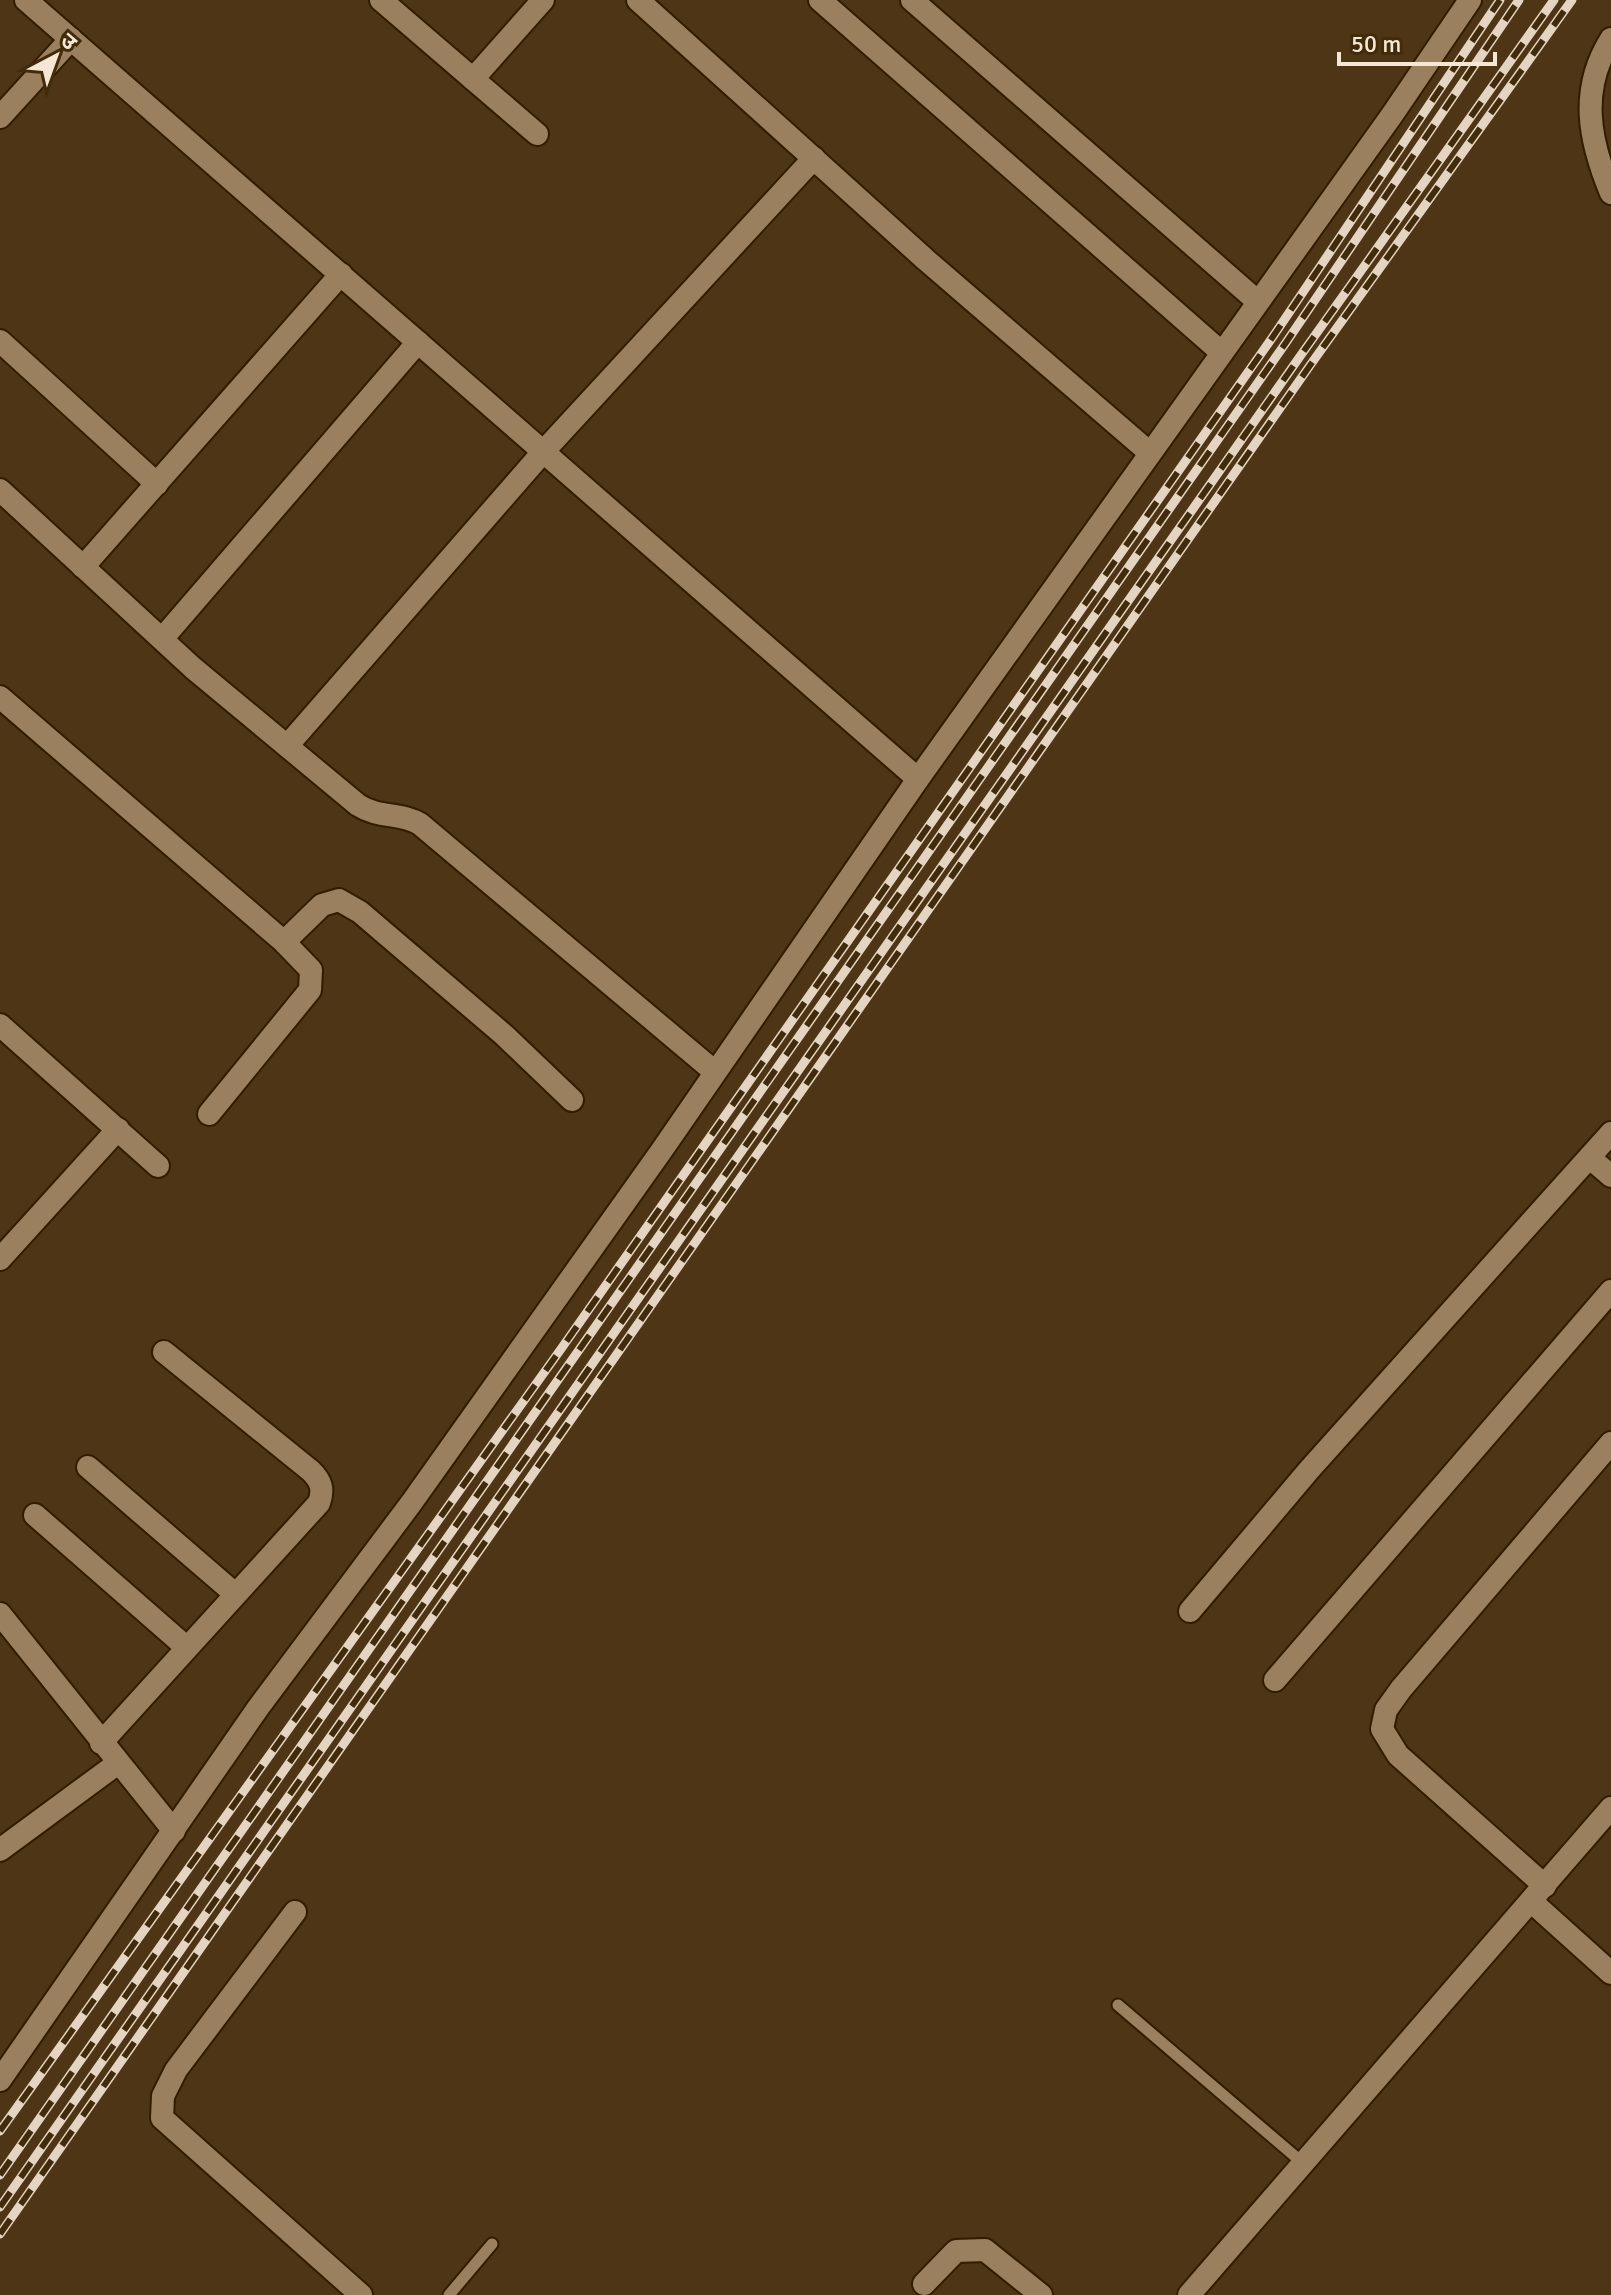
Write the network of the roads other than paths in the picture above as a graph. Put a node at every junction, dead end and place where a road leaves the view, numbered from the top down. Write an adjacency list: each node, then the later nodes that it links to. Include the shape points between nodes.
1 (381, 0): 10 (street)
2 (543, 0): 10 (street)
3 (638, 0): 13 (street)
4 (820, 0): 19 (street)
5 (912, 0): 16 (street)
6 (1470, 0): 16 (street)
7 (36, 3): 8 (street)
8 (71, 39): 11 (street); 15 (street)
9 (1611, 39): 14 (street, via 1589,95 1589,125)
10 (473, 79): 12 (street)
11 (0, 117)
12 (537, 134)
13 (814, 158): 20 (street); 21 (street)
14 (1611, 193)
15 (341, 274): 18 (street); 22 (street)
16 (1257, 301): 19 (street)
17 (0, 341): 22 (street)
18 (418, 342): 20 (street); 25 (street)
19 (1221, 352): 21 (street)
20 (543, 452): 27 (street); 28 (street)
21 (1150, 453): 28 (street)
22 (157, 484): 24 (street)
23 (0, 490): 24 (street)
24 (83, 567): 25 (street)
25 (162, 639): 27 (street)
26 (0, 697): 29 (street)
27 (287, 746): 31 (street, via 371,813 420,824)
28 (918, 779): 31 (street)
29 (284, 942): 32 (street, via 322,905 339,900 492,1025); 33 (street, via 311,970 310,990)
30 (0, 1025): 34 (street)
31 (715, 1072): 53 (street)
32 (572, 1100)
33 (209, 1114)
34 (118, 1129): 37 (street); 39 (street)
35 (1611, 1133): 36 (street)
36 (1590, 1158): 38 (street); 46 (street, via 1309,1470)
37 (158, 1166)
38 (1611, 1176)
39 (0, 1259)
40 (1611, 1291): 49 (street)
41 (164, 1352): 45 (street, via 322,1485 319,1503)
42 (1611, 1443): 55 (street, via 1401,1689 1386,1710 1382,1729 1398,1755)
43 (88, 1467): 45 (street)
44 (35, 1515): 48 (street)
45 (234, 1593): 48 (street)
46 (1190, 1611)
47 (0, 1614): 50 (street)
48 (186, 1647): 50 (street)
49 (1275, 1680)
50 (101, 1743): 51 (street)
51 (118, 1763): 53 (street); 54 (street)
52 (1611, 1808): 55 (street)
53 (174, 1831): 59 (street)
54 (0, 1850)
55 (1538, 1894): 57 (street); 60 (street)
56 (295, 1912): 63 (street, via 176,2070 163,2096 162,2118)
57 (1611, 1973)
58 (1118, 2005): 60 (lane)
59 (0, 2080)
60 (1304, 2164): 66 (street)
61 (492, 2244): 64 (lane)
62 (924, 2284): 65 (street, via 956,2251 985,2250)
63 (361, 2295)
64 (449, 2295)
65 (1041, 2295)
66 (1189, 2295)

